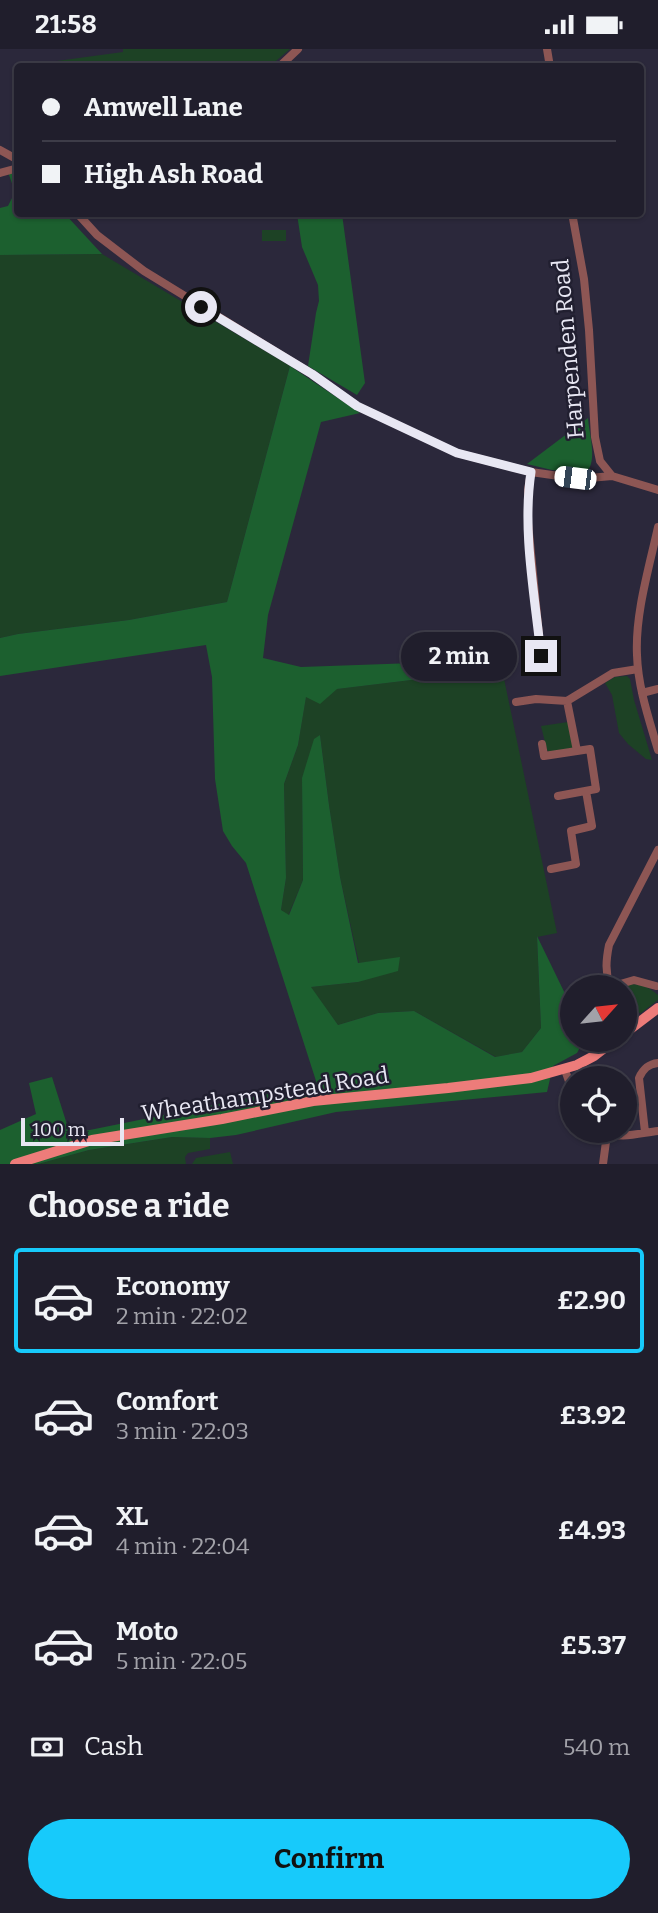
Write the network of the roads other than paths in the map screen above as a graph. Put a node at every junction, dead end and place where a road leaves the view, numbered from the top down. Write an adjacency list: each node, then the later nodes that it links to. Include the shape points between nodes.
1 (298, 49): 2 (street)
2 (283, 63)
3 (81, 217): 6 (street, via 144,271 357,406 457,453)
4 (573, 217): 5 (street, Harpenden Road, via 584,279)
5 (600, 461): 7 (street, Harpenden Road); 8 (street)
6 (531, 472): 8 (street); 12 (street, via 528,523)
7 (612, 476): 8 (street); 9 (street)
8 (591, 478)
9 (658, 491)
10 (658, 527): 11 (street)
11 (654, 567): 13 (street, via 642,600)
12 (541, 656)
13 (638, 669): 15 (street); 16 (street, via 613,673)
14 (658, 689): 15 (street)
15 (642, 693): 19 (street)
16 (568, 701): 17 (street); 20 (street)
17 (516, 702)
18 (541, 744): 20 (street, via 544,756)
19 (658, 750)
20 (577, 751): 21 (street, via 590,749 596,789)
21 (586, 791): 22 (street); 24 (street, via 592,826 571,831 576,864)
22 (558, 796)
23 (657, 854): 25 (street, via 609,946)
24 (551, 869)
25 (606, 975)
26 (637, 981): 27 (street)
27 (656, 986)
28 (658, 1008): 29 (main road)
29 (637, 1024)
30 (599, 1052): 32 (main road, Wheathampstead Road)
31 (658, 1063): 35 (street, via 649,1065 639,1078)
32 (575, 1066)
33 (560, 1071): 38 (main road, Wheathampstead Road, via 517,1081 313,1101 92,1140)
34 (658, 1131): 35 (street)
35 (645, 1132): 36 (street)
36 (637, 1134)
37 (604, 1143): 39 (street)
38 (15, 1164)
39 (603, 1164)

